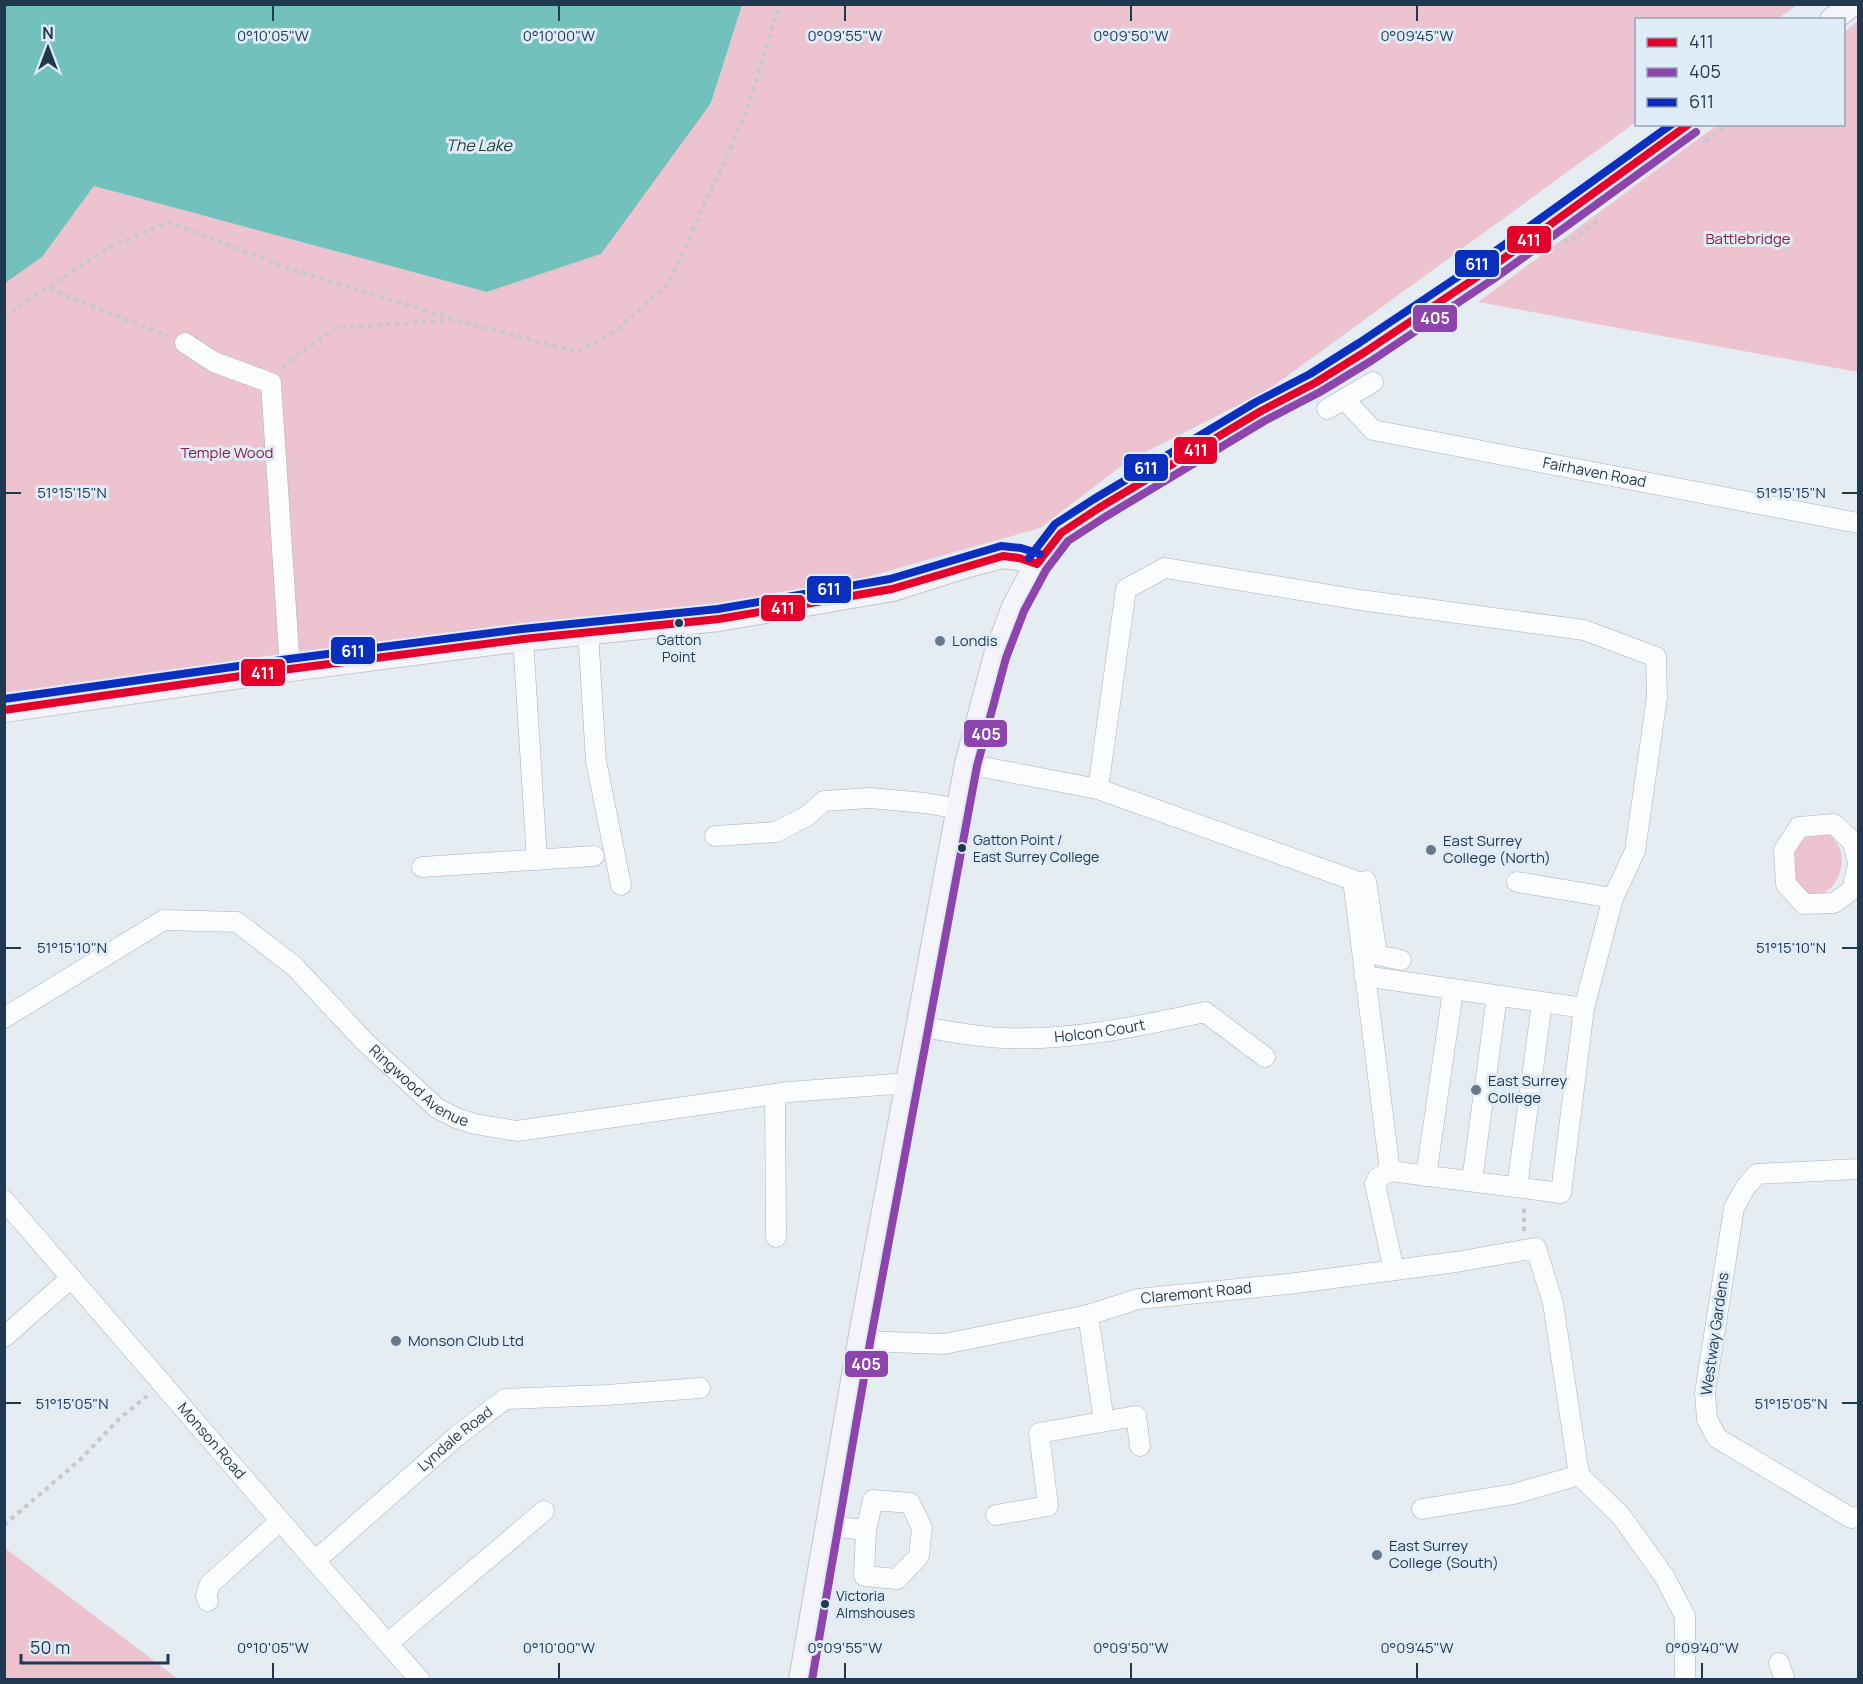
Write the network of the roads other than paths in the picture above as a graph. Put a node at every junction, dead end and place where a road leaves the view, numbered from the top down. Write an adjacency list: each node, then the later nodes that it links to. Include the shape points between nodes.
1 (1852, 4): 2 (main road)
2 (1834, 18)
3 (1687, 126): 9 (main road, via 1490,269 1365,352 1061,533)
4 (185, 343): 12 (street, via 214,362 271,383)
5 (1373, 382): 6 (street)
6 (1344, 399): 7 (street); 8 (street, Fairhaven Road, via 1373,430)
7 (1327, 409)
8 (1858, 523)
9 (1037, 564): 10 (main road, via 1003,556 892,589 719,619); 14 (main road, via 1014,607 996,655)
10 (588, 632): 11 (main road); 24 (street, via 596,761)
11 (523, 639): 12 (main road); 19 (street)
12 (290, 669): 13 (main road)
13 (4, 710)
14 (967, 764): 15 (street); 16 (main road)
15 (1098, 789): 22 (street); 25 (street, via 1126,590 1164,568 1360,600 1584,630 1656,657 1657,697 1635,851)
16 (958, 808): 17 (street, via 870,798 824,801 807,816 776,831); 33 (main road)
17 (716, 836)
18 (594, 856): 19 (street)
19 (537, 860): 21 (street)
20 (1858, 864): 20 (street, via 1852,890 1834,903 1804,904 1786,884 1784,850 1799,827 1834,824 1853,842)
21 (422, 867)
22 (1353, 880): 26 (street, via 1366,881 1377,955); 27 (street)
23 (1517, 882): 25 (street)
24 (621, 885)
25 (1613, 898): 31 (street)
26 (1401, 960)
27 (1364, 976): 28 (street); 38 (street)
28 (1453, 991): 29 (street); 39 (street)
29 (1497, 996): 30 (street); 40 (street)
30 (1542, 1003): 31 (street); 41 (street)
31 (1584, 1008): 41 (street, via 1561,1193)
32 (4, 1018): 36 (street, Ringwood Avenue, via 164,920 237,922 294,966 365,1042 437,1108 456,1118 517,1131)
33 (918, 1026): 34 (street, Holcon Court, via 1003,1038 1056,1038 1132,1028 1205,1012); 35 (main road)
34 (1265, 1057)
35 (908, 1083): 36 (street, Ringwood Avenue); 48 (main road)
36 (775, 1094): 43 (street)
37 (1858, 1169): 56 (street, Westway Gardens, via 1757,1174 1745,1188 1734,1208 1705,1393 1707,1419 1717,1438 1851,1518)
38 (1390, 1171): 39 (street); 44 (street, via 1375,1184)
39 (1426, 1176): 40 (street)
40 (1472, 1181): 41 (street)
41 (1521, 1187)
42 (4, 1200): 45 (street, Monson Road)
43 (776, 1237)
44 (1394, 1270): 46 (street, Claremont Road, via 1138,1299); 52 (street, Claremont Road, via 1531,1249 1553,1303)
45 (71, 1278): 47 (street); 57 (street, Monson Road)
46 (1088, 1315): 48 (street, Claremont Road, via 944,1344); 50 (street)
47 (4, 1337)
48 (860, 1341): 58 (main road)
49 (700, 1388): 60 (street, Lyndale Road, via 505,1398)
50 (1104, 1421): 51 (street, via 1136,1416); 55 (street, via 1039,1433 1048,1506)
51 (1140, 1446)
52 (1579, 1475): 53 (street, via 1514,1494); 65 (street, via 1621,1516 1664,1576 1685,1616)
53 (1422, 1509)
54 (544, 1511): 62 (street)
55 (996, 1515)
56 (1858, 1517)
57 (280, 1521): 60 (street, Monson Road); 61 (street, via 210,1584)
58 (828, 1526): 59 (street); 64 (main road)
59 (866, 1530)
60 (315, 1561): 62 (street, Monson Road)
61 (208, 1600)
62 (388, 1644): 63 (street, Monson Road)
63 (420, 1680)
64 (801, 1680)
65 (1685, 1680)

